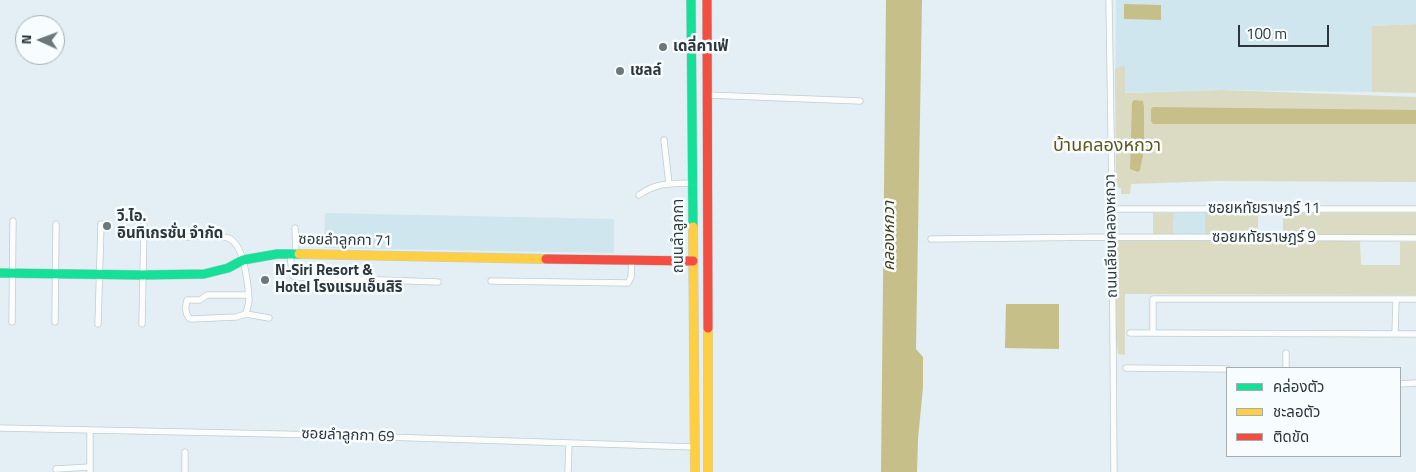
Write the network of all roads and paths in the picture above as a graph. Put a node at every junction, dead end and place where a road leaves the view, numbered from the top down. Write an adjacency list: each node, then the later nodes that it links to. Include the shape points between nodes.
1 (691, 0): 7 (main road, ถนนลำลูกกา)
2 (707, 0): 4 (main road, ถนนลำลูกกา)
3 (1109, 0): 10 (street, ถนนเลียบคลองหกวา)
4 (707, 95): 5 (street); 61 (main road, ถนนลำลูกกา)
5 (860, 101)
6 (664, 140): 8 (street)
7 (692, 183): 8 (street); 24 (main road, ถนนลำลูกกา)
8 (669, 184): 9 (street, via 650,187)
9 (639, 195)
10 (1112, 209): 11 (street, ซอยหทัยราษฎร์ 11); 18 (street, ถนนเลียบคลองหกวา)
11 (1416, 209)
12 (13, 221): 26 (street)
13 (56, 224): 27 (street)
14 (101, 224): 28 (street)
15 (144, 225): 29 (street)
16 (295, 228): 21 (street)
17 (184, 237): 23 (street, via 228,238 236,242)
18 (1112, 237): 19 (street, ซอยหทัยราษฎร์ 9); 20 (street, ซอยหทัยราษฎร์ 9); 62 (street, ถนนเลียบคลองหกวา)
19 (1416, 238)
20 (931, 239)
21 (293, 254): 22 (main road, ซอยลำลูกกา 71); 23 (main road, ซอยลำลูกกา 71); 31 (street, via 292,272 297,277)
22 (632, 259): 24 (main road, ซอยลำลูกกา 71); 30 (street, via 628,282)
23 (243, 260): 29 (main road, ซอยลำลูกกา 71, via 204,274); 32 (street)
24 (693, 261): 54 (main road, ถนนลำลูกกา)
25 (0, 273): 26 (main road, ซอยลำลูกกา 71)
26 (12, 273): 27 (main road, ซอยลำลูกกา 71); 37 (street)
27 (56, 274): 28 (main road, ซอยลำลูกกา 71); 38 (street)
28 (100, 274): 29 (main road, ซอยลำลูกกา 71); 39 (street)
29 (142, 275): 40 (street)
30 (491, 281)
31 (438, 282)
32 (248, 295): 35 (street); 35 (street, via 207,295 200,300 186,302 186,314 191,319 236,318)
33 (1396, 299): 34 (street); 41 (street, via 1154,299); 43 (street)
34 (1416, 299)
35 (246, 314): 36 (street)
36 (269, 318)
37 (12, 322)
38 (55, 322)
39 (98, 324)
40 (142, 324)
41 (1153, 332): 42 (street); 43 (street)
42 (1130, 333)
43 (1395, 334): 44 (street)
44 (1416, 334)
45 (1286, 353): 46 (street)
46 (1286, 367)
47 (1126, 368): 48 (street)
48 (1226, 369)
49 (1416, 383): 50 (street)
50 (1401, 384)
51 (0, 428): 52 (street, ซอยลำลูกกา 69)
52 (90, 430): 53 (street, ซอยลำลูกกา 69); 57 (street)
53 (569, 443): 54 (street, ซอยลำลูกกา 69); 59 (street)
54 (695, 447): 60 (main road, ถนนลำลูกกา)
55 (185, 452): 58 (street)
56 (56, 469): 57 (street)
57 (90, 470)
58 (185, 472)
59 (568, 472)
60 (695, 472)
61 (708, 472)
62 (1114, 472)

